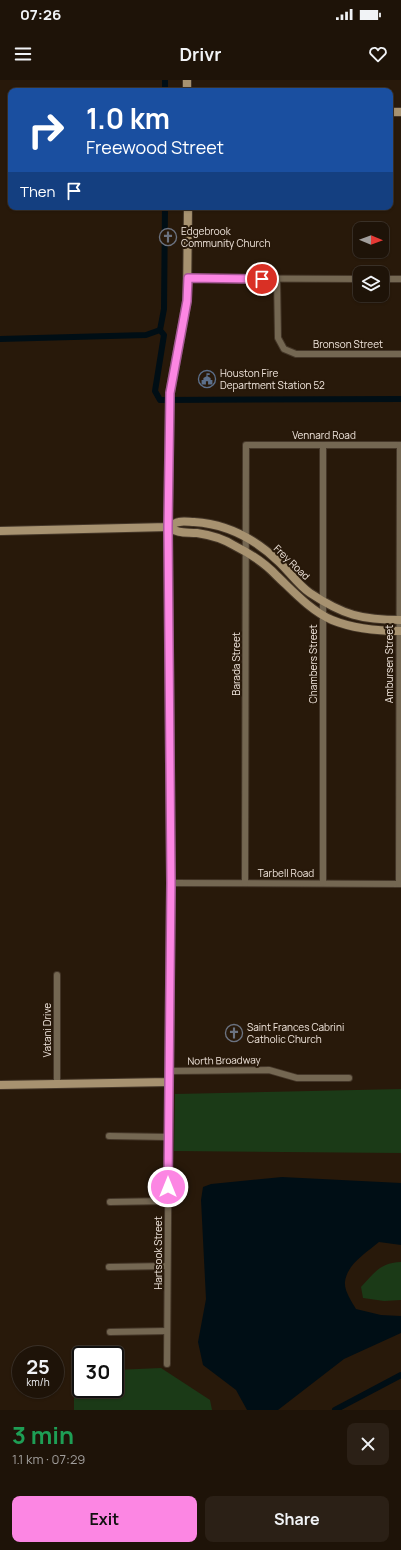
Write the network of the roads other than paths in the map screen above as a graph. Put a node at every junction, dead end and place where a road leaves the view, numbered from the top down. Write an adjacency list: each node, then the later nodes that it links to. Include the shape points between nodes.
1 (188, 210): 2 (street, Hartsook Street)
2 (188, 278): 3 (street); 11 (street, Hartsook Street, via 187,301 170,393)
3 (277, 279): 4 (street); 7 (street, Bronson Street, via 278,338 284,349 296,354)
4 (353, 279)
5 (389, 279): 6 (street)
6 (401, 279)
7 (401, 354)
8 (246, 445): 9 (street, Vennard Road); 13 (street, Barada Street)
9 (323, 445): 10 (street, Vennard Road); 15 (street, Chambers Street)
10 (400, 445): 17 (street, Ambursen Street)
11 (168, 527): 12 (street, Frey Road); 13 (street, Frey Road, via 179,522 202,523); 14 (street, Frey Road, via 177,533 197,533 219,538); 19 (street, Hartsook Street)
12 (0, 531)
13 (246, 537): 14 (street, Barada Street); 15 (street, Frey Road, via 277,560 309,593)
14 (246, 552): 16 (street, Frey Road, via 260,560 300,598); 20 (street, Barada Street)
15 (323, 600): 16 (street, Chambers Street); 17 (street, Frey Road, via 334,608 355,616)
16 (323, 614): 18 (street, Frey Road, via 330,620 350,626); 21 (street, Chambers Street)
17 (400, 620): 18 (street, Ambursen Street)
18 (400, 631): 22 (street, Ambursen Street)
19 (171, 883): 20 (street, Tarbell Road); 24 (street, Hartsook Street)
20 (245, 883): 21 (street, Tarbell Road)
21 (323, 883): 22 (street, Tarbell Road)
22 (400, 884)
23 (57, 975): 27 (street, Vatani Drive)
24 (169, 1071): 25 (street, North Broadway, via 269,1070 297,1078); 26 (street, Hartsook Street)
25 (349, 1078)
26 (169, 1082): 27 (street); 30 (street, Hartsook Street)
27 (57, 1084): 28 (street)
28 (0, 1085)
29 (110, 1136): 30 (street)
30 (168, 1137): 31 (street, Hartsook Street)
31 (168, 1201): 32 (street); 33 (street, Hartsook Street)
32 (110, 1202)
33 (168, 1266): 34 (street); 35 (street, Hartsook Street)
34 (109, 1267)
35 (167, 1331): 36 (street); 37 (street, Hartsook Street)
36 (110, 1332)
37 (167, 1364)

